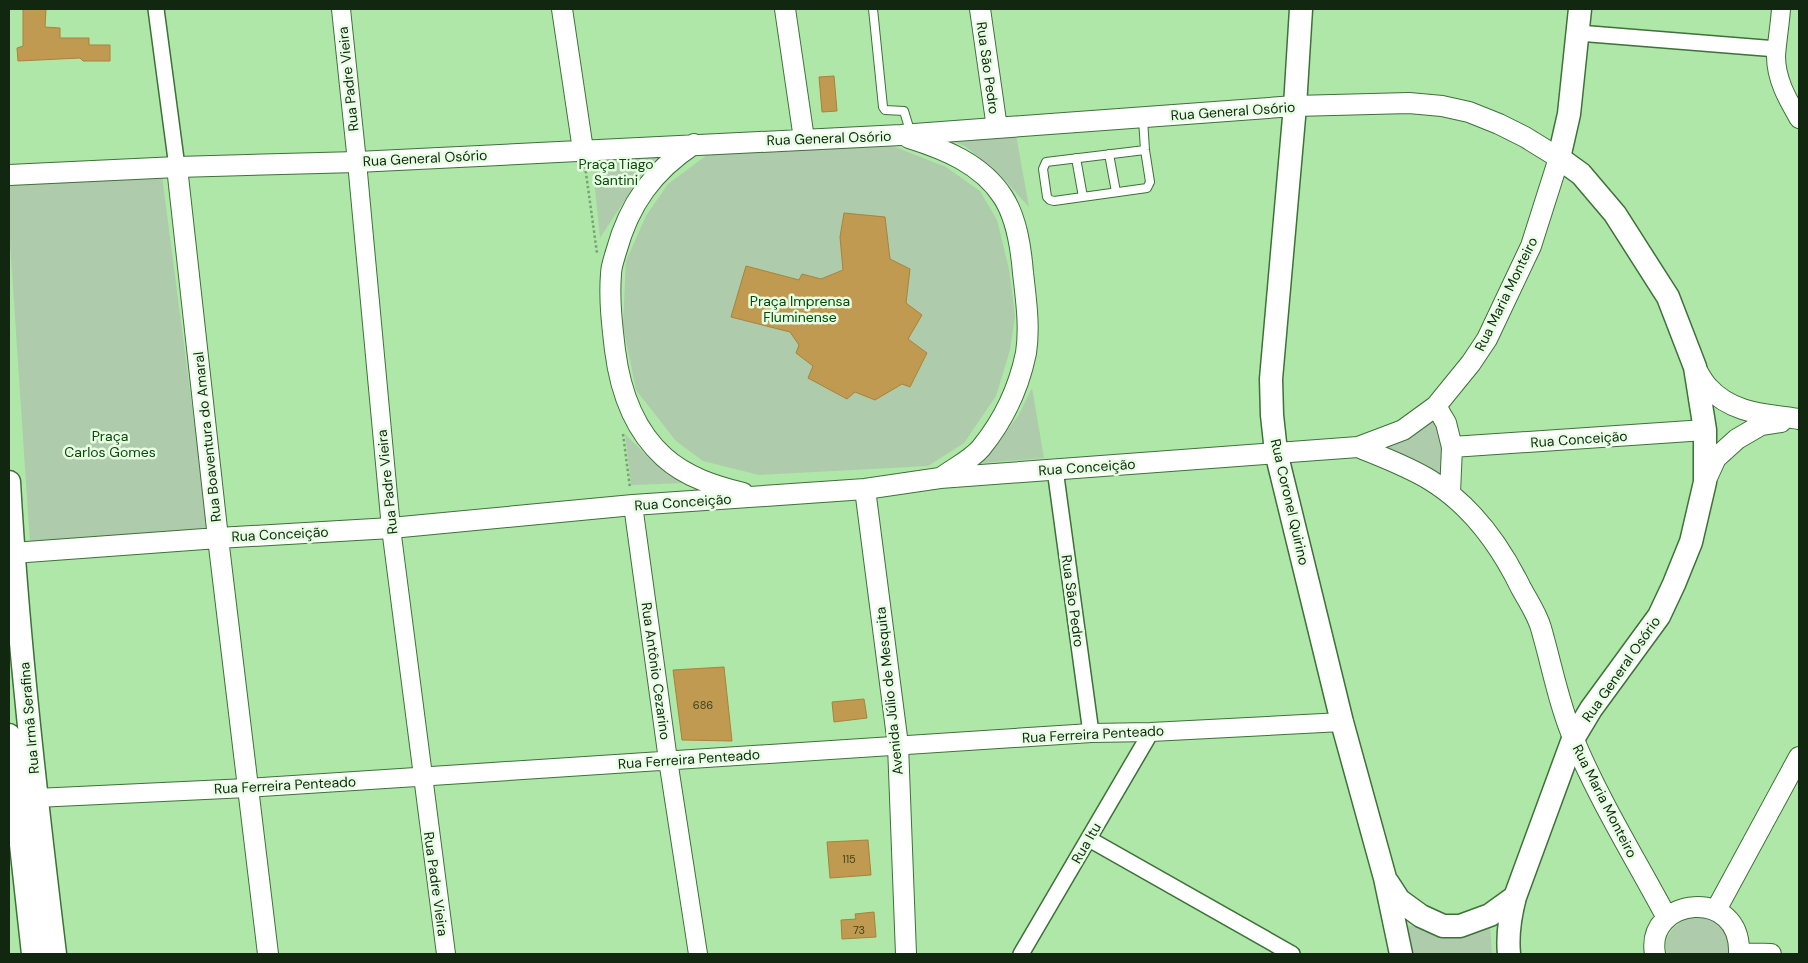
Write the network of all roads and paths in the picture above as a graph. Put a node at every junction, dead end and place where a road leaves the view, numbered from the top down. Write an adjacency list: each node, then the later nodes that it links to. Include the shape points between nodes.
1 (156, 9): 25 (street, Rua Boaventura do Amaral)
2 (340, 9): 24 (street, Rua Padre Vieira)
3 (562, 9): 19 (main road)
4 (785, 9): 17 (main road)
5 (873, 9): 16 (lane, via 883,107 885,110 904,111)
6 (980, 9): 15 (main road, Rua São Pedro)
7 (1301, 9): 12 (main road, Rua Coronel Quirino)
8 (1580, 9): 10 (main road, Rua Maria Monteiro)
9 (1782, 9): 11 (street)
10 (1578, 32): 11 (street); 23 (main road, Rua Maria Monteiro, via 1569,114)
11 (1777, 48): 14 (street, via 1779,76 1786,97)
12 (1295, 106): 13 (main road, Rua General Osório); 23 (main road, Rua General Osório, via 1409,103 1442,106 1499,124); 35 (main road, Rua Coronel Quirino, via 1272,379)
13 (1143, 117): 15 (main road, Rua General Osório); 20 (lane)
14 (1799, 119)
15 (996, 128): 16 (main road, Rua General Osório)
16 (906, 135): 17 (main road, Rua General Osório); 37 (main road, via 958,157 990,181 1003,197 1012,214 1027,308 1026,352 1013,397 980,449)
17 (804, 139): 18 (main road, Rua General Osório)
18 (694, 144): 19 (main road, Rua General Osório); 42 (main road, via 671,159 652,178 621,234 611,272 618,372 634,417 663,456 716,486)
19 (582, 150): 24 (main road, Rua General Osório)
20 (1145, 150): 21 (lane); 27 (lane, via 1149,186)
21 (1109, 154): 22 (lane); 27 (lane)
22 (1076, 158): 28 (lane); 28 (lane, via 1046,162 1047,197 1054,201)
23 (1559, 158): 29 (main road, Rua General Osório, via 1580,174 1615,214 1668,297); 30 (main road, Rua Maria Monteiro, via 1531,246 1487,339)
24 (357, 162): 25 (main road, Rua General Osório); 44 (street, Rua Padre Vieira)
25 (177, 167): 26 (main road, Rua General Osório); 45 (main road, Rua Boaventura do Amaral)
26 (9, 175)
27 (1116, 192): 28 (lane)
28 (1082, 197)
29 (1695, 367): 31 (main road, via 1720,399 1738,408); 32 (main road, Rua General Osório)
30 (1436, 406): 33 (main road, Rua Maria Monteiro, via 1403,430); 34 (main road, via 1446,423)
31 (1799, 419): 39 (main road, via 1761,424 1737,439 1716,458)
32 (1705, 430): 34 (main road, Rua Conceição); 39 (main road, Rua General Osório)
33 (1358, 447): 35 (main road, Rua Conceição); 41 (main road, Rua Maria Monteiro, via 1422,475)
34 (1452, 447): 41 (main road)
35 (1276, 452): 36 (main road, Rua Conceição); 47 (main road, Rua Coronel Quirino)
36 (1055, 470): 37 (main road, Rua Conceição); 49 (street, Rua São Pedro)
37 (940, 478): 40 (main road, Rua Conceição)
38 (9, 482): 46 (main road, Rua Irmã Serafina)
39 (1705, 482): 51 (main road, Rua General Osório, via 1691,542 1659,616 1591,709)
40 (865, 489): 42 (main road, Rua Conceição); 52 (main road, Avenida Júlio de Mesquita)
41 (1450, 493): 51 (main road, Rua Maria Monteiro, via 1491,537 1510,566 1540,626)
42 (757, 497): 43 (main road, Rua Conceição)
43 (633, 506): 44 (main road, Rua Conceição); 54 (street, Rua Antônio Cezarino)
44 (391, 528): 45 (main road, Rua Conceição); 55 (street, Rua Padre Vieira)
45 (218, 538): 46 (main road, Rua Conceição); 56 (main road, Rua Boaventura do Amaral)
46 (11, 553): 57 (main road, Rua Irmã Serafina)
47 (1342, 722): 48 (street, Rua Ferreira Penteado); 59 (main road, Rua Coronel Quirino)
48 (1151, 732): 49 (street, Rua Ferreira Penteado); 58 (street, Rua Itu)
49 (1091, 733): 52 (street, Rua Ferreira Penteado)
50 (9, 735): 57 (main road, Rua Irmã Serafina)
51 (1574, 738): 60 (main road, Rua General Osório); 62 (main road, Rua Maria Monteiro, via 1586,768)
52 (898, 745): 54 (street, Rua Ferreira Penteado); 68 (main road, Avenida Júlio de Mesquita)
53 (1799, 757): 61 (main road)
54 (668, 760): 55 (street, Rua Ferreira Penteado); 67 (street, Rua Antônio Cezarino)
55 (422, 777): 56 (street, Rua Ferreira Penteado); 66 (street, Rua Padre Vieira)
56 (248, 788): 57 (street, Rua Ferreira Penteado); 65 (main road, Rua Boaventura do Amaral)
57 (20, 796): 63 (main road, Rua Irmã Serafina); 64 (main road, Rua Irmã Serafina)
58 (1089, 839): 69 (street, Rua Itu); 70 (street)
59 (1385, 878): 60 (main road, via 1399,900 1421,916 1443,926 1460,926 1490,915); 71 (main road, Rua Coronel Quirino)
60 (1515, 897): 72 (main road, Rua General Osório, via 1509,920)
61 (1716, 910): 62 (main road, via 1699,906 1682,908); 74 (main road, via 1735,928)
62 (1667, 918): 73 (main road, via 1655,939)
63 (33, 954)
64 (55, 954)
65 (268, 954)
66 (446, 954)
67 (698, 954)
68 (906, 954)
69 (1021, 954)
70 (1292, 954)
71 (1401, 954)
72 (1509, 954)
73 (1655, 954)
74 (1740, 954): 75 (main road)
75 (1771, 954)

